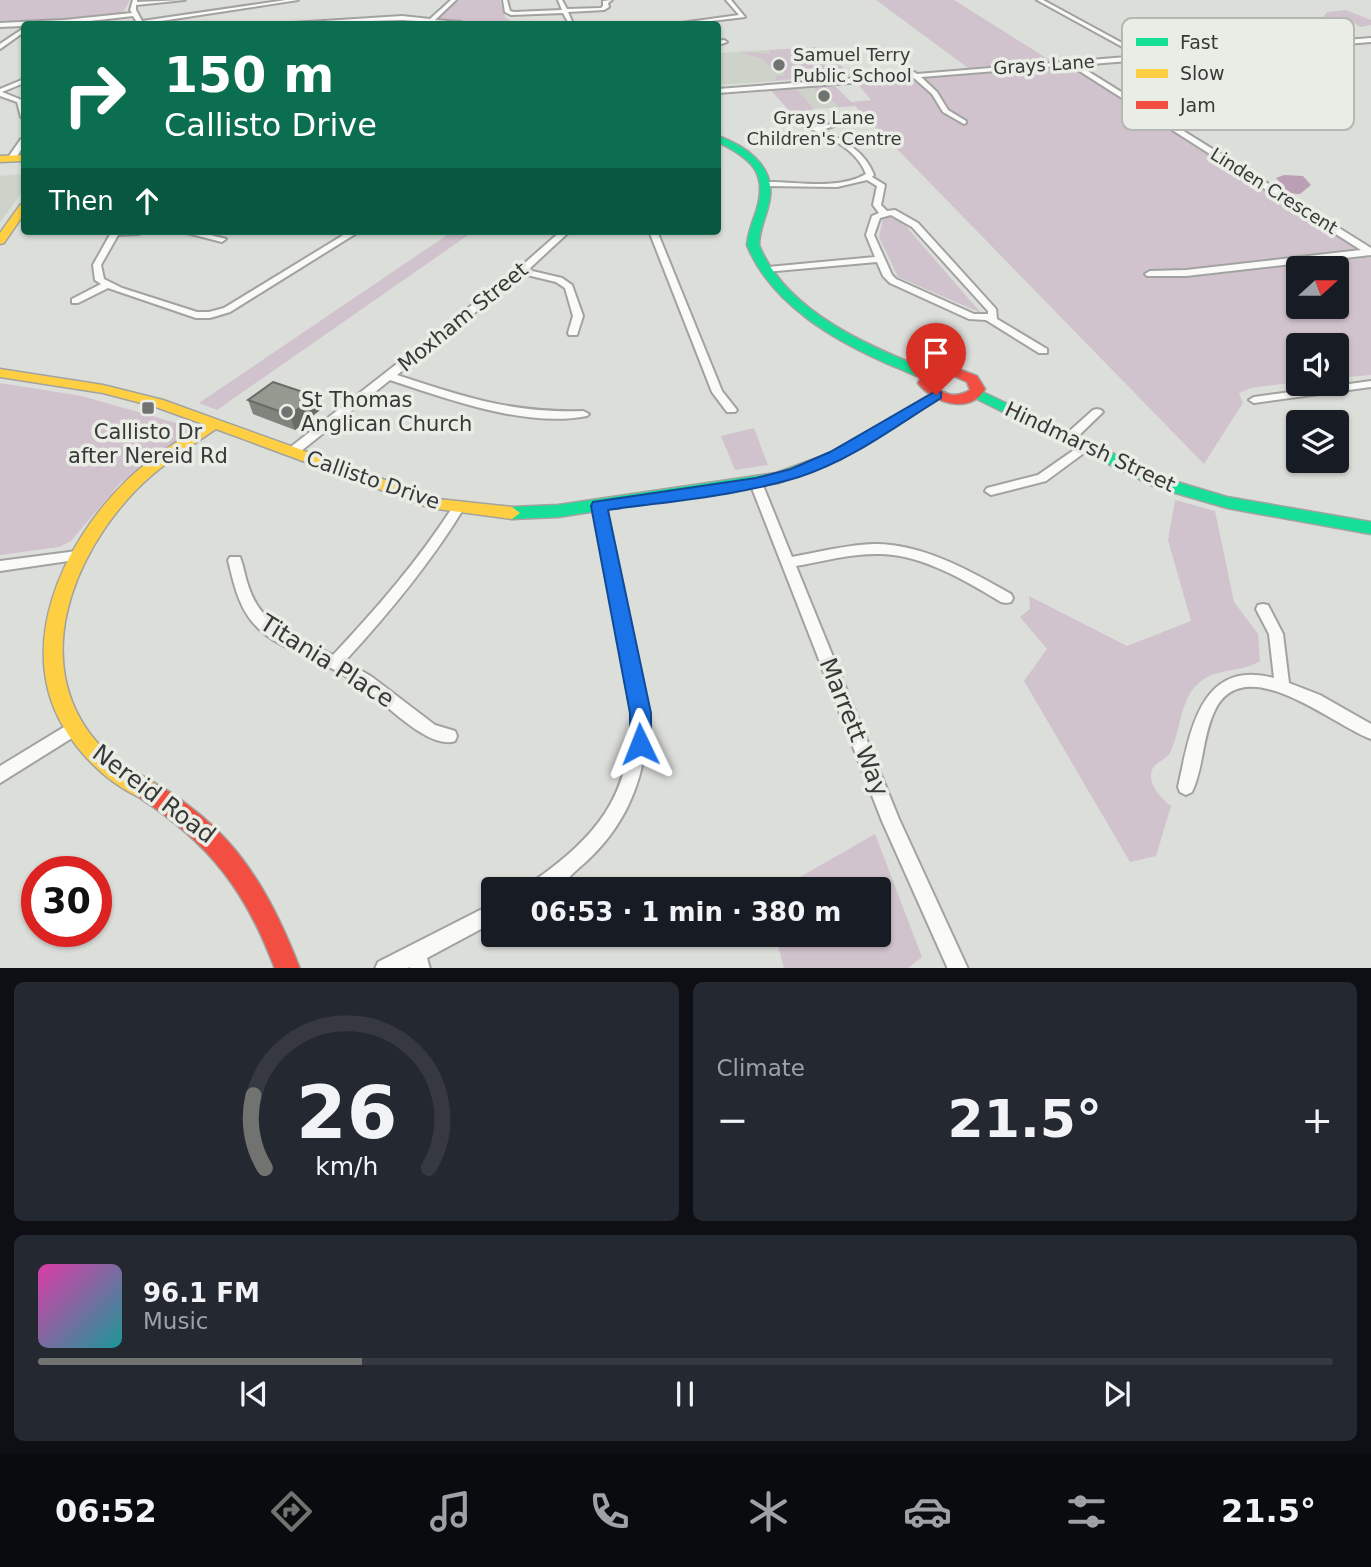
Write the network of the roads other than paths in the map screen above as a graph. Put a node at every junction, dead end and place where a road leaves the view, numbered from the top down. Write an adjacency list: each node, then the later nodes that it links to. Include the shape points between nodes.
1 (183, 0): 11 (street)
2 (296, 0): 17 (street)
3 (331, 0): 4 (street)
4 (358, 0)
5 (454, 0): 14 (street)
6 (505, 0): 12 (street, via 508,12 517,14)
7 (560, 0): 12 (street)
8 (610, 0): 12 (street, via 604,9)
9 (728, 0): 21 (street, via 743,16)
10 (1039, 0): 25 (street)
11 (134, 2): 13 (street)
12 (565, 11): 20 (street)
13 (135, 14): 15 (street); 16 (street)
14 (432, 20): 18 (street); 19 (street)
15 (64, 21)
16 (138, 21)
17 (160, 21)
18 (334, 21)
19 (439, 21)
20 (570, 21)
21 (702, 21)
22 (21, 24): 23 (street)
23 (0, 25)
24 (21, 32): 26 (street)
25 (1122, 45)
26 (0, 47)
27 (1122, 59): 28 (street, Grays Lane)
28 (1071, 62): 29 (street, Grays Lane); 33 (street, Linden Crescent)
29 (914, 74): 31 (street, Grays Lane); 36 (street, via 931,88 945,111)
30 (21, 83): 32 (street)
31 (721, 91)
32 (0, 93): 34 (street)
33 (1122, 94)
34 (21, 105)
35 (781, 115): 38 (street)
36 (964, 122)
37 (836, 124): 38 (street)
38 (815, 130): 41 (street, via 852,150 870,171)
39 (1179, 130): 52 (street, Linden Crescent)
40 (721, 141): 42 (street, via 755,160)
41 (868, 178): 42 (street, via 848,184); 44 (street, via 881,185 877,205)
42 (769, 184): 54 (street, via 752,241)
43 (21, 211): 51 (street)
44 (884, 213): 53 (street, via 876,216 870,233); 59 (street, via 900,214 915,225 993,311)
45 (113, 235): 57 (street, via 96,268)
46 (202, 235): 50 (street)
47 (349, 235): 57 (street, via 214,314 196,315)
48 (562, 235): 55 (street, Moxham Street)
49 (655, 235): 69 (street, via 716,391)
50 (222, 239)
51 (0, 241)
52 (1370, 251): 56 (street, via 1186,274)
53 (879, 259): 54 (street); 59 (street, via 888,276 899,284 972,317)
54 (768, 270): 63 (street, via 795,305 824,328 862,349)
55 (521, 271): 60 (street, via 569,287 578,317); 64 (street, Moxham Street)
56 (1150, 274)
57 (107, 285): 58 (street)
58 (75, 301)
59 (990, 319): 61 (street)
60 (573, 333)
61 (1043, 351)
62 (0, 373): 72 (street, Callisto Drive, via 126,394)
63 (929, 375): 66 (street, Hindmarsh Street, via 942,370 966,375 976,384); 67 (street, via 926,387)
64 (390, 376): 71 (street, via 507,413); 75 (street, Moxham Street)
65 (1371, 384): 68 (street)
66 (976, 393): 67 (street, via 954,400); 73 (street, Hindmarsh Street)
67 (936, 395): 76 (street, Callisto Drive, via 836,456)
68 (1254, 400)
69 (731, 410)
70 (1097, 412): 73 (street)
71 (583, 414)
72 (215, 424): 75 (street, Callisto Drive); 81 (street, Nereid Road, via 129,488)
73 (1068, 439): 74 (street, Hindmarsh Street)
74 (1084, 447): 77 (street, via 1042,478); 80 (street, Hindmarsh Street, via 1145,477 1198,495)
75 (292, 452): 79 (street, Callisto Drive, via 417,498)
76 (756, 483): 78 (street, Callisto Drive); 83 (street, Marrett Way)
77 (991, 491)
78 (599, 506): 79 (street, Callisto Drive, via 525,513); 94 (street, via 640,713 639,752 630,785 608,825 580,858)
79 (458, 508): 87 (street, via 411,579)
80 (1371, 528)
81 (77, 556): 84 (street); 89 (street, Nereid Road, via 58,604 51,649 60,702)
82 (235, 560): 87 (street, Titania Place, via 242,594 262,625)
83 (787, 563): 85 (street, via 894,550 979,581); 99 (street, Marrett Way, via 891,821)
84 (0, 566)
85 (1006, 598)
86 (1263, 609): 88 (street, via 1276,634)
87 (335, 662): 91 (street, Titania Place, via 430,730)
88 (1282, 685): 90 (street); 93 (street, via 1243,683 1216,695 1208,708)
89 (74, 728): 92 (street); 97 (street, Nereid Road, via 108,765 171,804 219,842 261,901)
90 (1371, 732)
91 (449, 736)
92 (0, 775)
93 (1186, 787)
94 (554, 877)
95 (481, 920): 96 (street)
96 (418, 961): 98 (street)
97 (288, 968)
98 (385, 968)
99 (958, 968)

